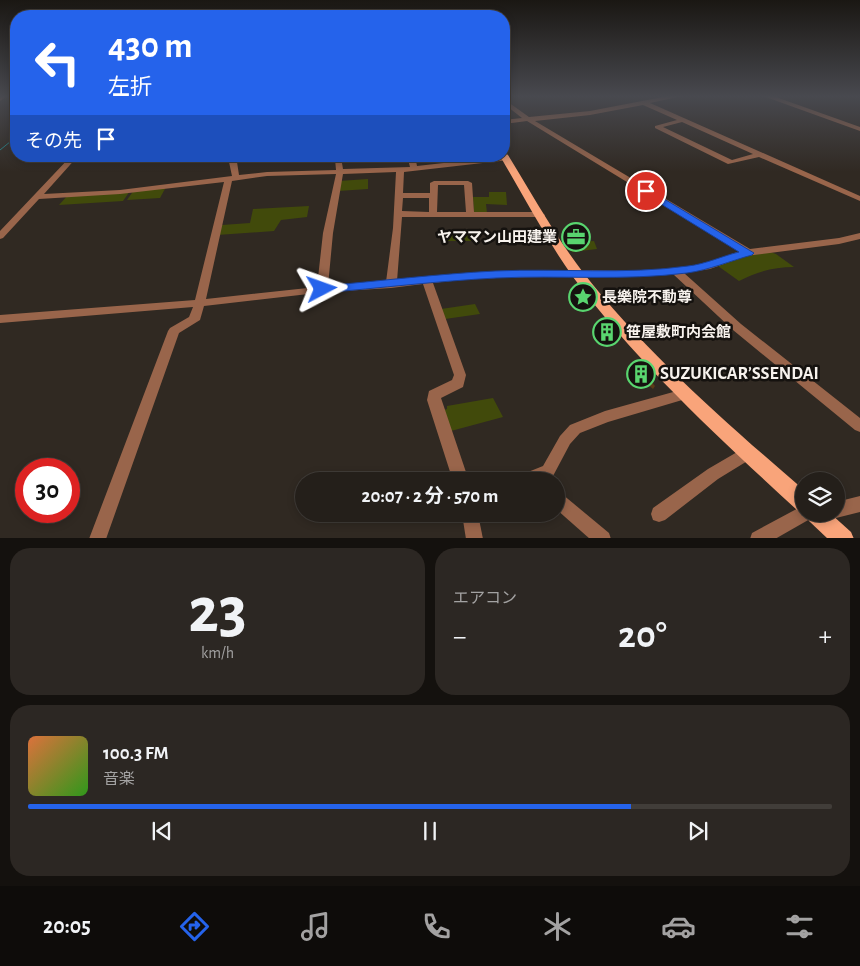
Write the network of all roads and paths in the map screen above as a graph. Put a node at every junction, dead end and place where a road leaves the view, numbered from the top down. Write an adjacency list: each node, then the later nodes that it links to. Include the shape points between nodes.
1 (531, 121): 27 (street)
2 (679, 121): 6 (street, via 657,126 731,162)
3 (686, 121): 6 (street)
4 (838, 121): 5 (street)
5 (860, 129)
6 (760, 154): 20 (street)
7 (69, 162): 19 (street)
8 (233, 162): 16 (street)
9 (338, 162): 15 (street)
10 (412, 162): 13 (street)
11 (460, 162): 13 (street)
12 (509, 162): 24 (main road)
13 (414, 168): 14 (street)
14 (400, 170): 15 (street); 17 (street)
15 (340, 172): 16 (street); 32 (street)
16 (232, 178): 19 (street, via 120,192); 33 (street)
17 (399, 195): 18 (street); 21 (street)
18 (434, 196): 22 (street); 23 (street, via 434,183 468,183)
19 (37, 197): 25 (street)
20 (860, 199)
21 (398, 214): 22 (street); 31 (street)
22 (432, 214): 23 (street)
23 (470, 214): 24 (street)
24 (541, 215): 29 (main road)
25 (0, 236)
26 (860, 236): 27 (street)
27 (749, 253): 28 (street)
28 (675, 271): 29 (street); 36 (street)
29 (578, 273): 30 (street); 35 (main road, via 627,333)
30 (426, 281): 31 (street); 38 (street, via 460,375 458,384 434,395)
31 (391, 285): 32 (street)
32 (318, 290): 33 (street)
33 (199, 303): 34 (street); 48 (street, via 193,320 174,331)
34 (0, 319)
35 (684, 394): 39 (street, via 575,429); 40 (main road)
36 (860, 426)
37 (744, 456): 44 (street, via 713,474)
38 (458, 472)
39 (548, 472)
40 (795, 495)
41 (860, 504): 43 (street)
42 (565, 506): 50 (street)
43 (845, 508)
44 (659, 514)
45 (472, 522): 49 (street)
46 (801, 522): 51 (street)
47 (829, 522): 52 (main road)
48 (98, 538)
49 (475, 538)
50 (603, 538)
51 (758, 538)
52 (844, 538)

